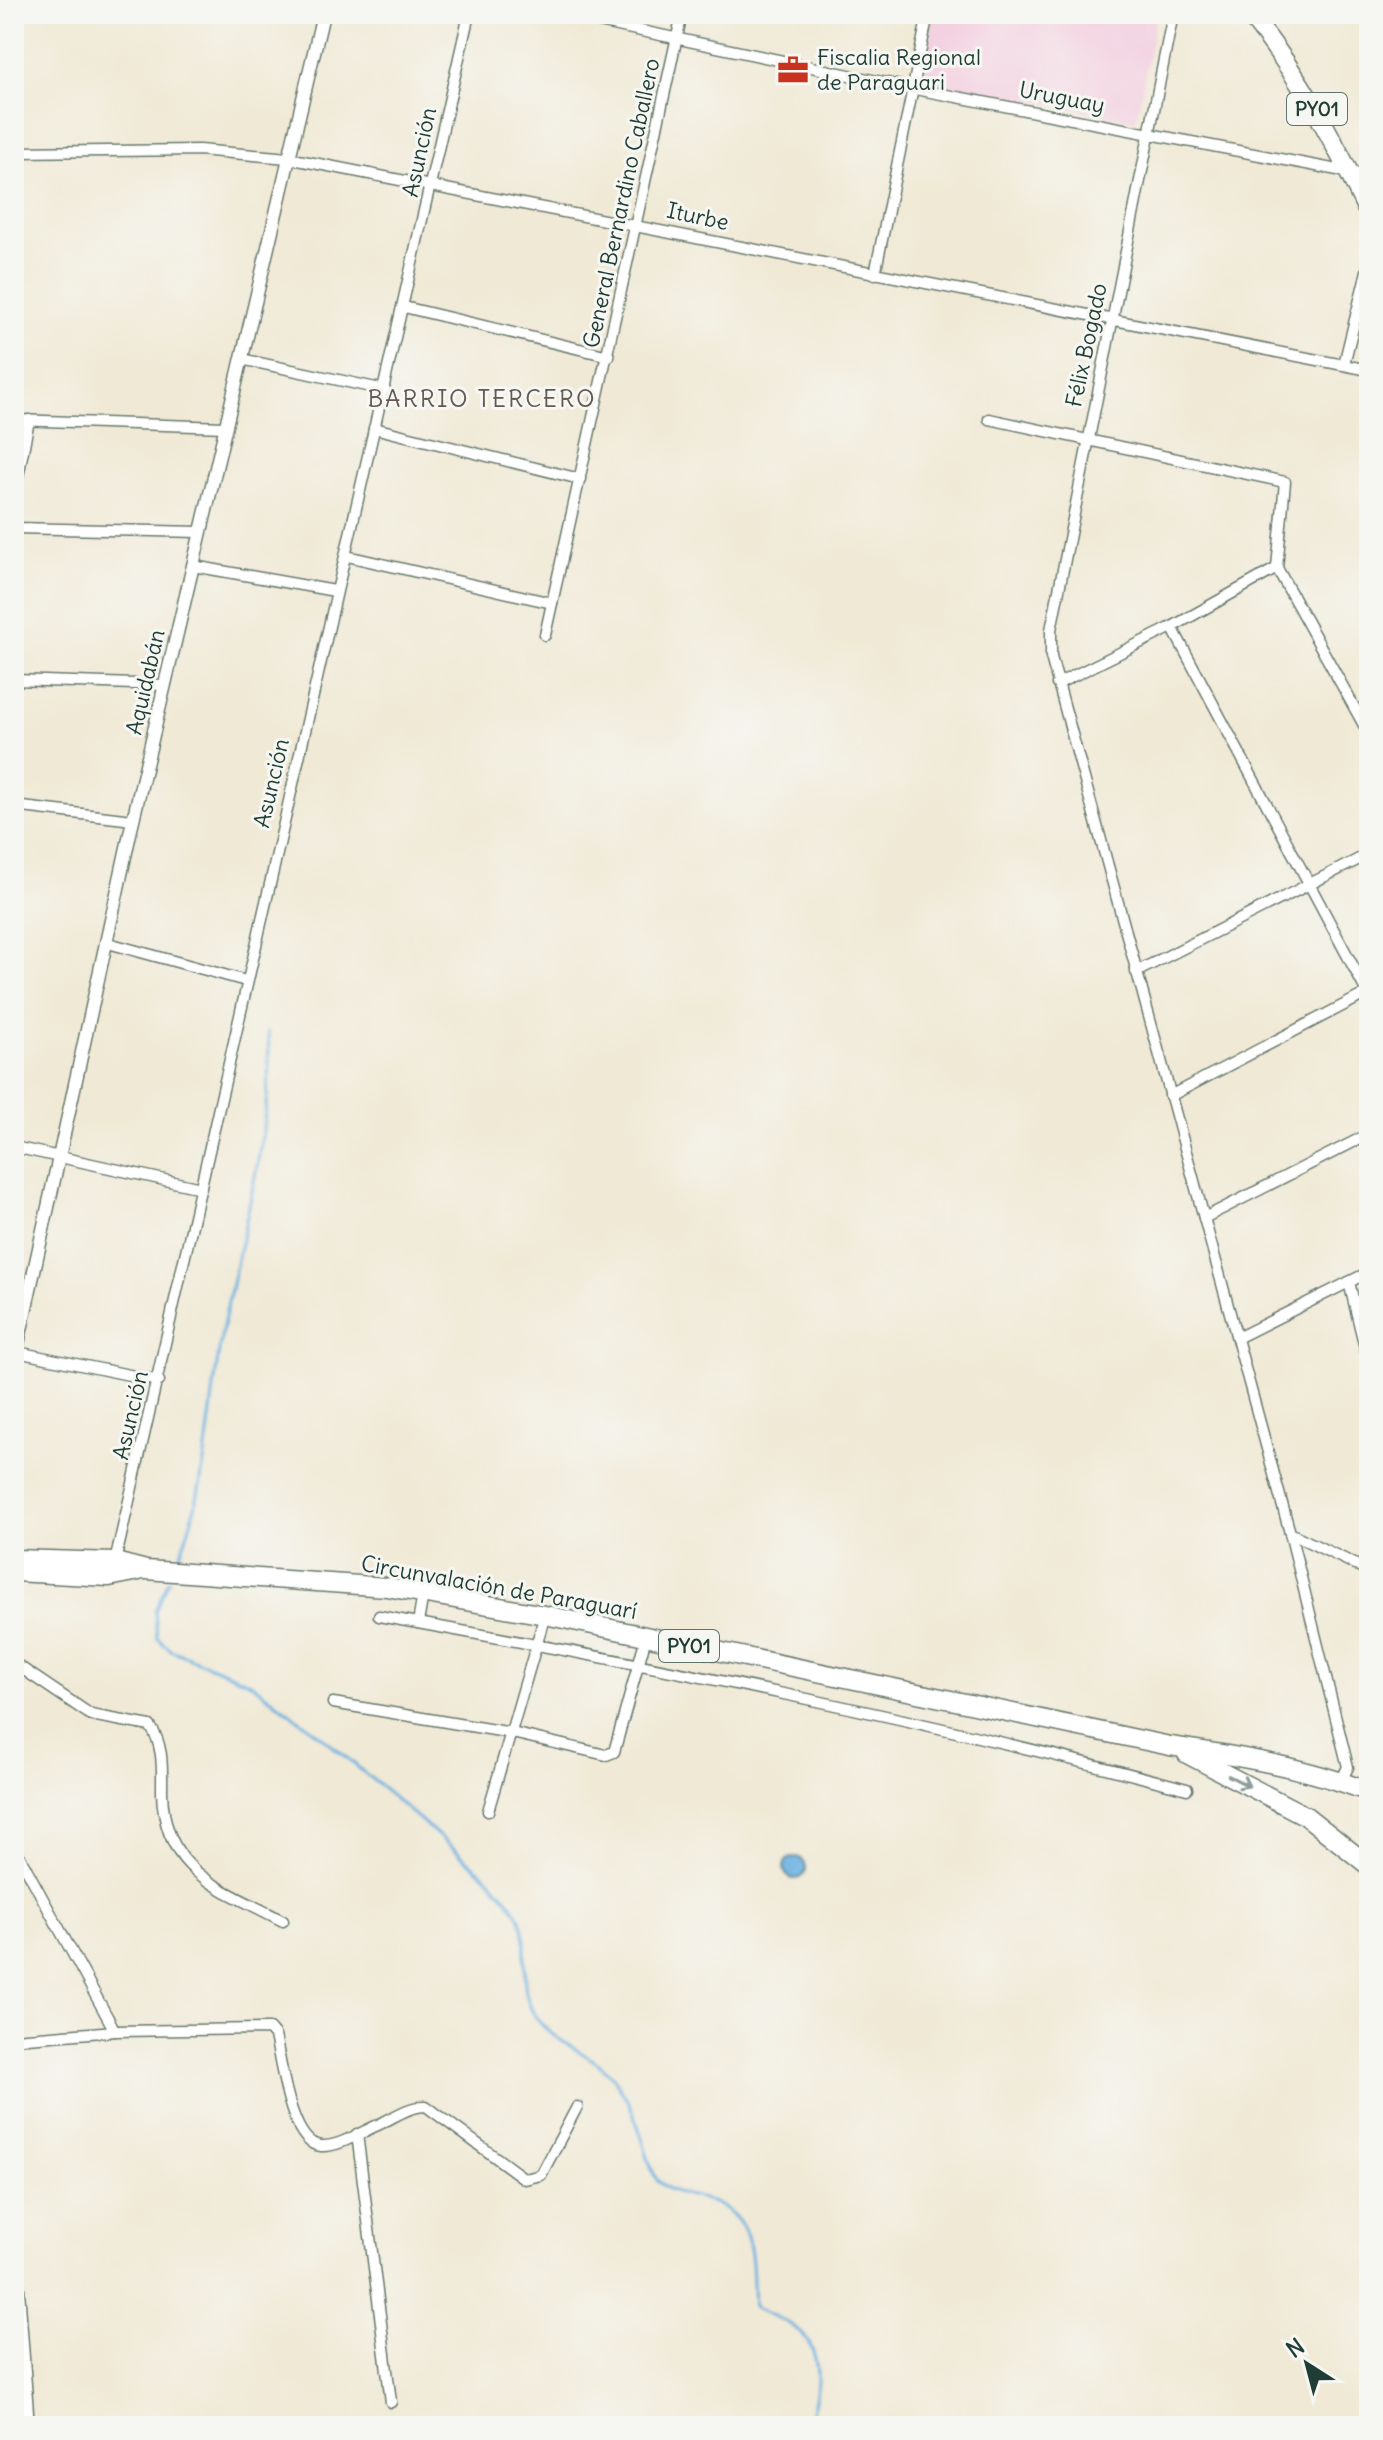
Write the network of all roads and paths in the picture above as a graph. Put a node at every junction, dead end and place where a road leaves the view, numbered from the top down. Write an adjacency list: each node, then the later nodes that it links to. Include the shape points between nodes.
1 (323, 14): 12 (street, Aquidabán)
2 (469, 14): 15 (street, Asunción)
3 (561, 14): 8 (street, Uruguay)
4 (682, 14): 8 (street, General Bernardino Caballero)
5 (928, 14): 9 (street)
6 (1173, 14): 10 (street, Félix Bogado)
7 (1249, 14): 13 (highway, PY01, via 1305,89)
8 (678, 36): 9 (street, Uruguay); 17 (street, General Bernardino Caballero)
9 (915, 89): 10 (street, Uruguay); 19 (street)
10 (1151, 134): 13 (street, Uruguay); 21 (street, Félix Bogado)
11 (14, 152): 12 (street, Iturbe, via 199,150)
12 (288, 158): 15 (street, Iturbe); 23 (street, Aquidabán)
13 (1349, 172): 14 (street, Uruguay); 16 (highway, PY01)
14 (1369, 176)
15 (432, 185): 17 (street, Iturbe); 20 (street, Asunción)
16 (1369, 214)
17 (638, 225): 19 (street, Iturbe); 22 (street, General Bernardino Caballero)
18 (1369, 263): 24 (street)
19 (875, 274): 21 (street, Iturbe)
20 (404, 307): 22 (street); 26 (street, Asunción)
21 (1112, 318): 24 (street, Iturbe); 32 (street, Félix Bogado)
22 (609, 356): 33 (street, General Bernardino Caballero)
23 (241, 359): 26 (street); 30 (street, Aquidabán)
24 (1344, 364): 25 (street, Iturbe)
25 (1369, 370)
26 (385, 390): 31 (street, Asunción)
27 (989, 419): 32 (street)
28 (14, 420): 29 (street)
29 (29, 420): 30 (street); 34 (street)
30 (225, 427): 36 (street, Aquidabán)
31 (374, 428): 33 (street); 37 (street, Asunción)
32 (1087, 440): 39 (street, via 1285,482); 45 (street, Félix Bogado, via 1051,630)
33 (580, 479): 41 (street, General Bernardino Caballero)
34 (14, 497)
35 (14, 528): 36 (street)
36 (200, 532): 38 (street, Aquidabán)
37 (347, 556): 40 (street, Asunción); 41 (street)
38 (193, 566): 40 (street); 46 (street, Aquidabán)
39 (1277, 568): 42 (street); 47 (street)
40 (335, 591): 54 (street, Asunción)
41 (552, 603): 43 (street, General Bernardino Caballero)
42 (1172, 627): 45 (street); 51 (street)
43 (545, 635)
44 (14, 680): 46 (street)
45 (1057, 684): 53 (street, Félix Bogado)
46 (165, 685): 49 (street, Aquidabán)
47 (1369, 734)
48 (14, 806): 49 (street)
49 (133, 820): 52 (street, Aquidabán)
50 (1369, 854): 51 (street)
51 (1309, 884): 53 (street); 55 (street)
52 (108, 943): 54 (street); 59 (street, Aquidabán)
53 (1136, 972): 56 (street, Félix Bogado)
54 (246, 981): 60 (street, Asunción)
55 (1368, 995): 56 (street)
56 (1170, 1096): 61 (street, Félix Bogado)
57 (1369, 1134): 61 (street)
58 (14, 1147): 59 (street)
59 (59, 1157): 60 (street); 65 (street, Aquidabán)
60 (201, 1188): 67 (street, Asunción)
61 (1204, 1218): 64 (street, Félix Bogado)
62 (1369, 1272): 63 (street)
63 (1349, 1282): 64 (street); 66 (street)
64 (1237, 1338): 68 (street, Félix Bogado)
65 (15, 1357): 67 (street)
66 (1369, 1364)
67 (159, 1381): 70 (street, Asunción)
68 (1290, 1533): 72 (street); 85 (street, Félix Bogado, via 1348,1767)
69 (14, 1559): 70 (highway, Circunvalación de Paraguarí / PY01)
70 (115, 1562): 71 (highway, Circunvalación de Paraguarí / PY01)
71 (146, 1570): 73 (highway, Circunvalación de Paraguarí / PY01, via 109,1577); 74 (highway, Circunvalación de Paraguarí / PY01)
72 (1369, 1571)
73 (14, 1572)
74 (423, 1594): 75 (highway, Circunvalación de Paraguarí / PY01); 77 (street)
75 (545, 1615): 78 (highway, Circunvalación de Paraguarí / PY01); 79 (street)
76 (379, 1616): 77 (street)
77 (418, 1623): 79 (street)
78 (646, 1637): 80 (street); 84 (highway, Circunvalación de Paraguarí / PY01)
79 (537, 1644): 80 (street); 83 (street)
80 (639, 1662): 83 (street, via 614,1752 606,1755); 86 (street)
81 (14, 1663): 91 (street, via 91,1715 150,1726 160,1750 170,1840 180,1857 200,1878)
82 (333, 1703): 83 (street)
83 (512, 1733): 88 (street)
84 (1170, 1746): 85 (highway, Circunvalación de Paraguarí / PY01); 90 (highway, Circunvalación de Paraguarí / PY01, one-way to 90, via 1306,1816)
85 (1341, 1781): 87 (highway, Circunvalación de Paraguarí / PY01)
86 (1187, 1789)
87 (1369, 1792)
88 (488, 1811)
89 (14, 1846): 92 (street)
90 (1369, 1866)
91 (283, 1921)
92 (115, 2031): 93 (street); 95 (street, via 269,2029 299,2129 320,2146)
93 (14, 2039)
94 (577, 2107): 95 (street, via 541,2175 532,2180 426,2106)
95 (357, 2134): 97 (street)
96 (14, 2221): 98 (street)
97 (391, 2402)
98 (29, 2426)

